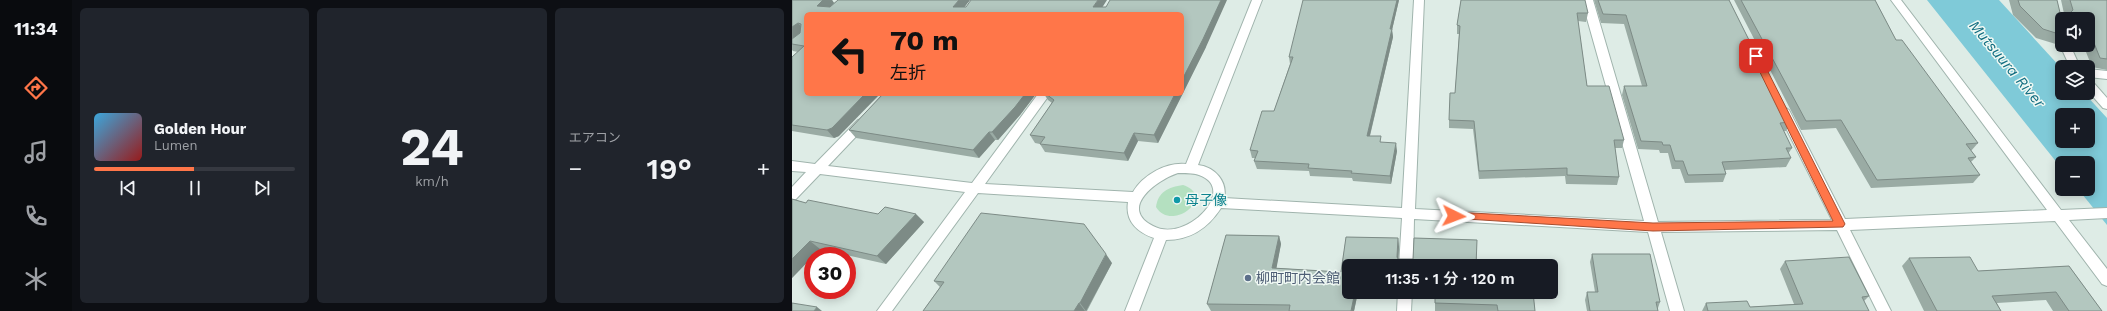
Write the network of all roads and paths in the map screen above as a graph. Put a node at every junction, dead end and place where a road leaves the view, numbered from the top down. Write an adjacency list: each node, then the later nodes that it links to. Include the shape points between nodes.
1 (1256, 0): 13 (street)
2 (1419, 0): 19 (street)
3 (1588, 0): 23 (street, via 1590,15)
4 (1896, 0): 21 (street)
5 (2095, 74): 6 (street)
6 (2107, 75)
7 (2095, 92): 10 (street)
8 (1043, 96): 15 (street)
9 (1777, 98): 22 (street)
10 (2107, 105)
11 (868, 116): 14 (street)
12 (792, 166): 14 (street)
13 (1191, 168): 17 (street, via 1165,172 1143,187); 18 (street, via 1212,175 1218,183 1220,192)
14 (817, 170): 15 (street); 16 (street)
15 (975, 188): 17 (street); 28 (street)
16 (792, 195)
17 (1136, 197): 24 (street, via 1133,207 1137,222 1150,232)
18 (1218, 203): 19 (street); 24 (street, via 1202,223 1190,230)
19 (1409, 213): 23 (street); 25 (street)
20 (2107, 213): 21 (street)
21 (2058, 215): 22 (street); 26 (street)
22 (1840, 224): 23 (street); 32 (street)
23 (1653, 227): 31 (street)
24 (1162, 234): 29 (street)
25 (1406, 259)
26 (2107, 280)
27 (1405, 299): 30 (street)
28 (884, 311)
29 (1132, 311)
30 (1404, 311)
31 (1677, 311)
32 (1884, 311)

